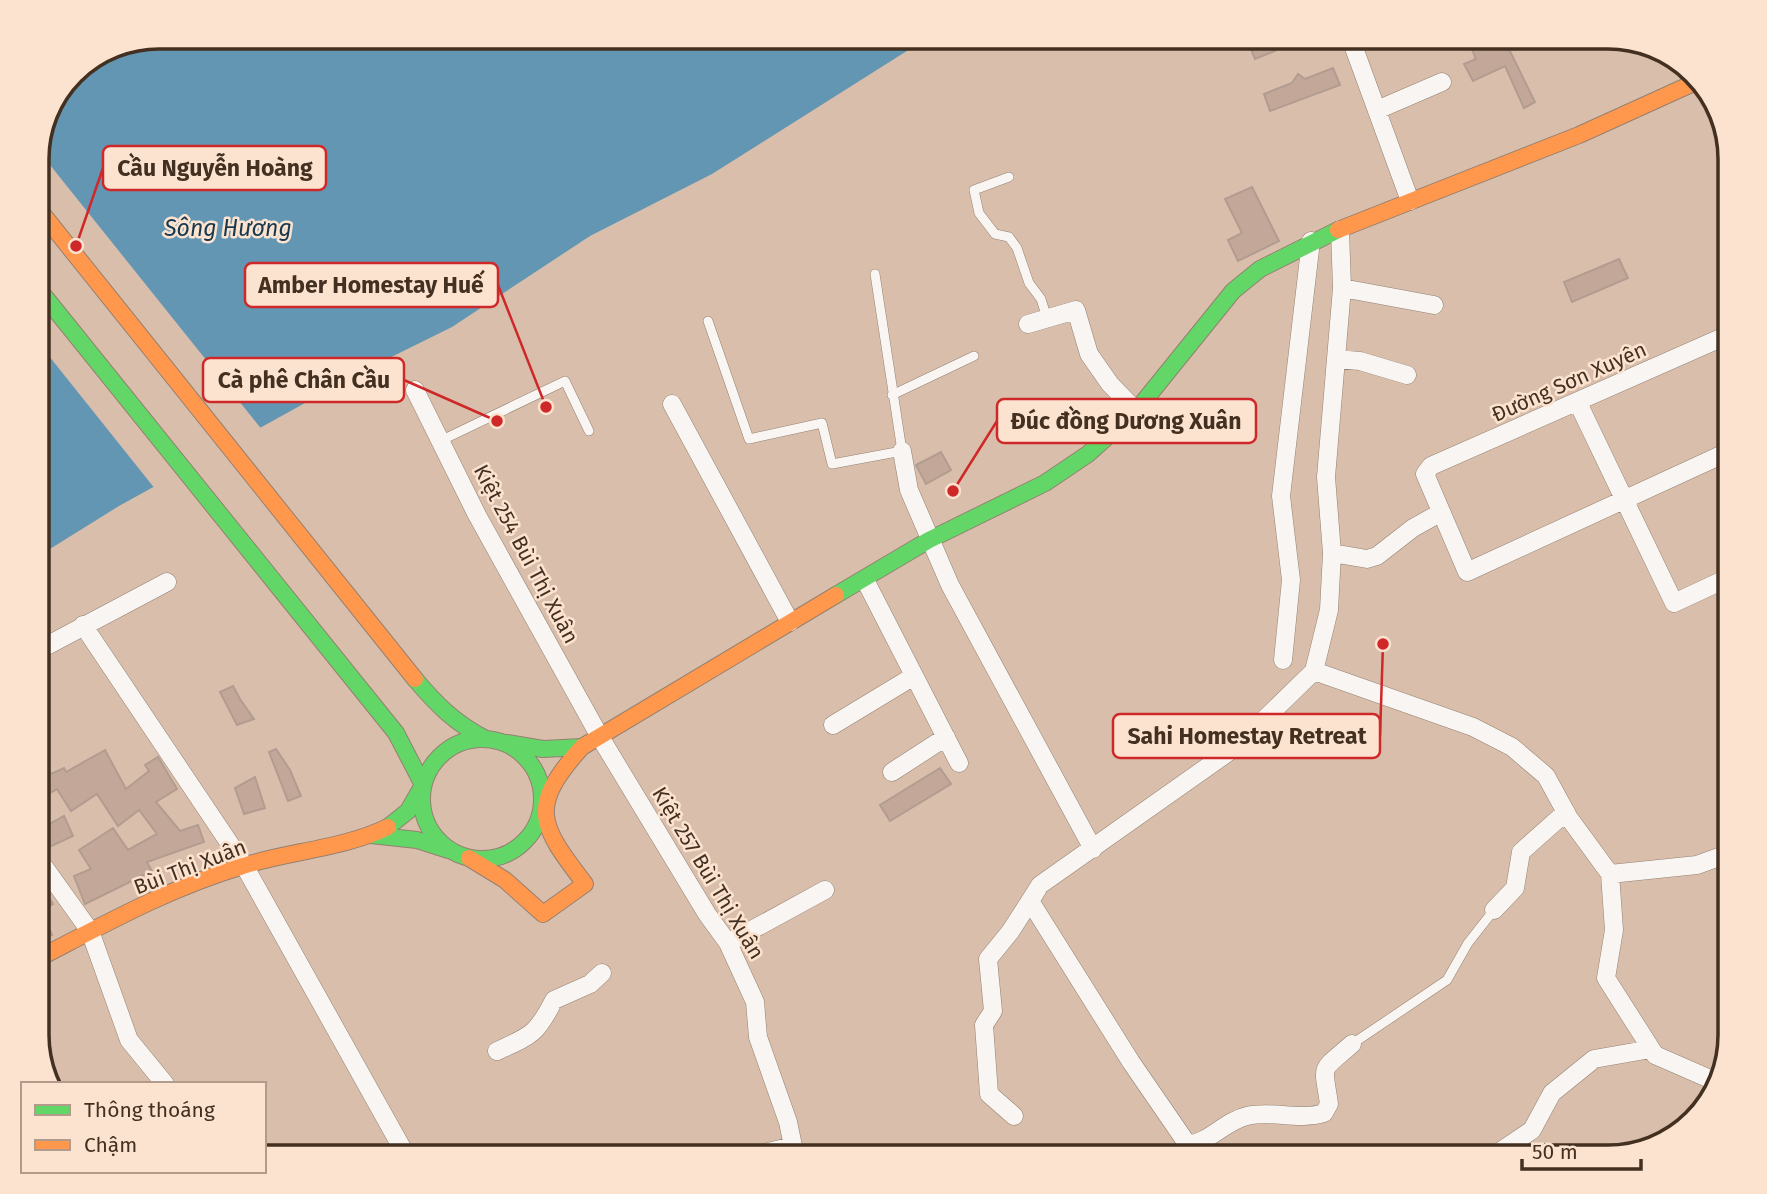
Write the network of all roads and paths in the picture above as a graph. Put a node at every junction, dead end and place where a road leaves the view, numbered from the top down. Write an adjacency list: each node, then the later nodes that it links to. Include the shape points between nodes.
1 (1354, 49): 4 (street)
2 (1442, 82): 4 (street)
3 (1689, 85): 7 (main road, via 1579,135)
4 (1377, 110): 7 (street)
5 (1009, 177): 15 (lane, via 974,190 979,213 995,234 1009,237 1017,248 1028,283 1041,299)
6 (49, 201): 35 (main road)
7 (1410, 201): 9 (main road)
8 (49, 222): 35 (main road)
9 (1340, 230): 10 (main road); 12 (street)
10 (1311, 241): 27 (main road, via 1260,269 1233,291); 44 (street, via 1281,496 1291,579)
11 (875, 274): 24 (lane)
12 (1342, 288): 14 (street); 21 (street)
13 (49, 303): 37 (main road)
14 (1434, 306)
15 (1047, 318): 18 (street); 27 (street, via 1076,310 1089,354)
16 (708, 321): 30 (lane, via 749,439 822,423 832,464)
17 (49, 322): 37 (main road)
18 (1028, 324)
19 (1718, 339): 25 (street, Đường Sơn Xuyên)
20 (974, 356): 24 (lane)
21 (1336, 359): 22 (street); 36 (street, via 1326,477)
22 (1406, 375)
23 (415, 390): 29 (street, Kiệt 254 Bùi Thị Xuân)
24 (892, 395): 30 (lane)
25 (1578, 403): 32 (street); 33 (street, Đường Sơn Xuyên, via 1426,471)
26 (672, 404): 41 (street)
27 (1136, 411): 34 (main road, via 1088,454 1045,483)
28 (589, 431): 29 (lane, via 565,381)
29 (440, 441): 48 (street, Kiệt 254 Bùi Thị Xuân)
30 (902, 451): 34 (street, via 909,490)
31 (1718, 457): 32 (street)
32 (1624, 500): 33 (street, via 1467,572); 40 (street, via 1674,603)
33 (1440, 513): 36 (street, via 1377,556 1367,559)
34 (929, 540): 38 (main road); 59 (street)
35 (314, 542): 50 (main road, via 438,707)
36 (1332, 553): 45 (street, via 1329,610)
37 (261, 577): 55 (main road, via 396,733)
38 (865, 580): 41 (main road); 46 (street)
39 (167, 582): 42 (street)
40 (1718, 583)
41 (790, 622): 48 (main road)
42 (83, 625): 43 (street); 63 (street)
43 (49, 643)
44 (1283, 660)
45 (1314, 671): 57 (street, via 1473,727 1512,747 1546,776); 59 (street, via 1237,746)
46 (914, 676): 47 (street); 49 (street)
47 (833, 725)
48 (600, 737): 52 (main road); 70 (street, Kiệt 257 Bùi Thị Xuân)
49 (946, 737): 53 (street); 54 (street)
50 (484, 738): 51 (main road); 55 (main road, via 463,741 445,751)
51 (505, 742): 52 (main road, via 543,749); 56 (main road, via 535,769)
52 (582, 747): 56 (main road, via 556,773)
53 (959, 763)
54 (892, 772)
55 (422, 785): 58 (main road, via 415,803 397,822); 60 (main road, via 426,823)
56 (542, 809): 62 (main road, via 535,828 507,854); 62 (main road, via 561,854 585,884 543,915 505,880)
57 (1566, 812): 65 (street); 68 (street, via 1521,852 1515,888)
58 (367, 835): 60 (main road, via 417,840); 63 (main road, Bùi Thị Xuân)
59 (1093, 849): 67 (street, via 1040,885)
60 (451, 851): 62 (main road)
61 (1718, 857): 65 (street, via 1697,865)
62 (469, 858)
63 (244, 865): 69 (main road, Bùi Thị Xuân); 79 (street)
64 (49, 874): 69 (street)
65 (1610, 874): 74 (street, via 1614,930 1606,978)
66 (825, 890): 70 (street)
67 (1030, 901): 78 (street, via 988,959 993,1011 984,1026 989,1094); 81 (street)
68 (1494, 911): 73 (lane, via 1447,980)
69 (90, 932): 71 (main road, Bùi Thị Xuân); 77 (street, via 129,1040)
70 (728, 943): 80 (street, Kiệt 257 Bùi Thị Xuân, via 755,1002 758,1037)
71 (49, 953)
72 (602, 973): 75 (street, via 590,984 554,1000 545,1021 529,1036)
73 (1352, 1044): 82 (street, via 1324,1070 1329,1104 1324,1113 1295,1118 1247,1116)
74 (1651, 1049): 76 (street, via 1655,1055); 83 (street, via 1594,1059 1552,1093 1532,1130)
75 (497, 1051)
76 (1709, 1079)
77 (163, 1082)
78 (1014, 1116)
79 (400, 1145)
80 (795, 1145)
81 (1182, 1145)
82 (1195, 1145)
83 (1510, 1145)

